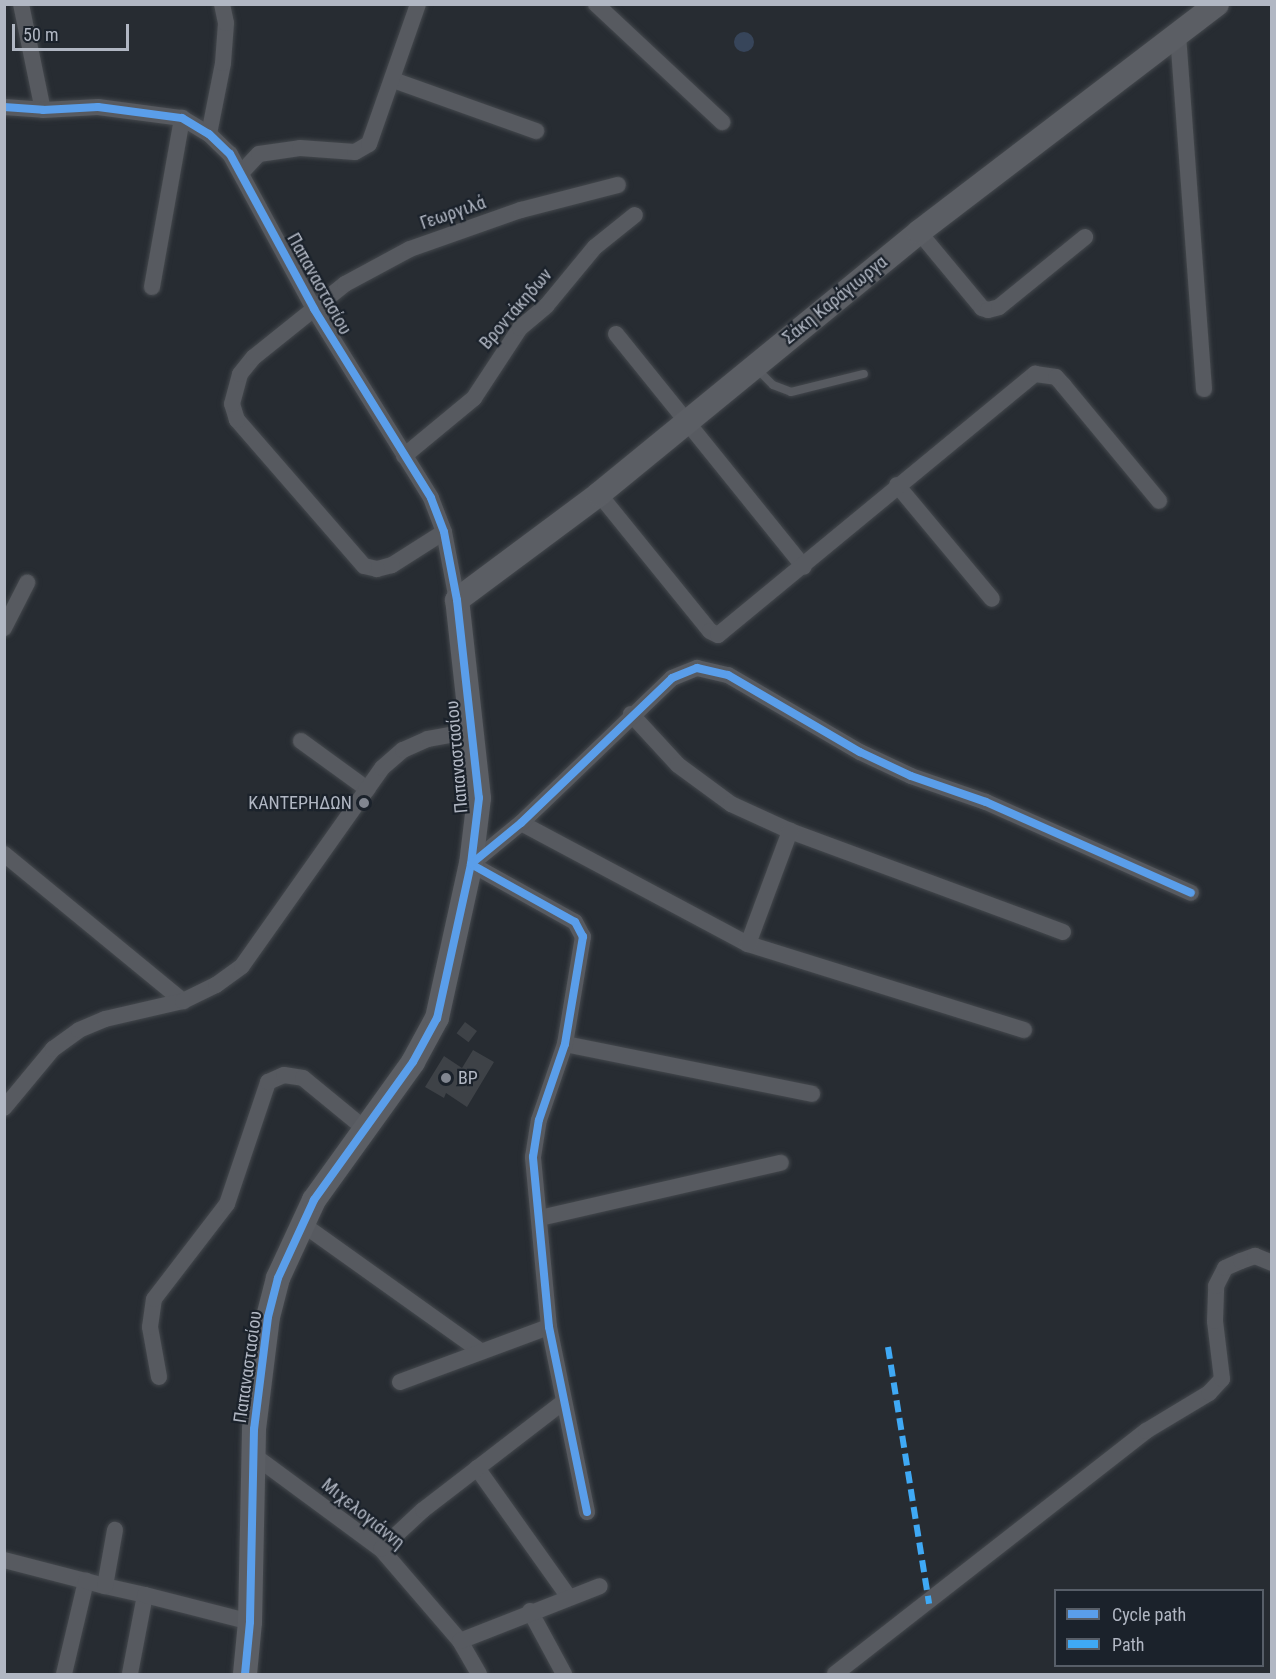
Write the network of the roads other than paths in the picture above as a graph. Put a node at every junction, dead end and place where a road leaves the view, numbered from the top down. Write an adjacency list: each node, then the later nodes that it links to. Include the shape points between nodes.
1 (21, 4): 9 (street)
2 (418, 4): 7 (street)
3 (596, 4): 11 (street)
4 (1218, 4): 6 (street, Σάκη Καράγιωργα)
5 (226, 7): 13 (street, via 223,63)
6 (1178, 35): 17 (street, Σάκη Καράγιωργα); 24 (street)
7 (393, 80): 12 (street); 14 (street, via 374,136 355,152 300,148 259,154)
8 (4, 106): 9 (street, Παπαναστασίου)
9 (43, 110): 10 (street, Παπαναστασίου, via 98,107)
10 (182, 118): 13 (street, Παπαναστασίου); 19 (street)
11 (722, 122)
12 (536, 131)
13 (209, 134): 14 (street, Παπαναστασίου, via 230,154)
14 (241, 173): 20 (street, Παπαναστασίου)
15 (618, 184): 20 (street, Γεωργιλά, via 435,238 345,284)
16 (635, 215): 26 (street, Βροντάκηδων, via 595,248 547,305 520,328 474,398)
17 (919, 232): 18 (street, via 982,308 988,310 999,307); 22 (street, Σάκη Καράγιωργα)
18 (1085, 237)
19 (152, 287)
20 (314, 309): 26 (street, Παπαναστασίου); 30 (street, Γεωργιλά, via 254,357 240,374 232,404 237,420 364,566 377,569 392,565)
21 (616, 334): 25 (street)
22 (753, 366): 23 (lane, via 773,385 791,392); 25 (street, Σάκη Καράγιωργα)
23 (864, 374)
24 (1204, 389)
25 (685, 422): 28 (street, Σάκη Καράγιωργα); 31 (street)
26 (404, 456): 30 (street, Παπαναστασίου, via 431,498)
27 (897, 485): 29 (street, via 1021,381 1046,373 1065,386); 31 (street); 33 (street)
28 (599, 494): 31 (street, via 710,631 718,635); 34 (street, Σάκη Καράγιωργα)
29 (1159, 501)
30 (444, 532): 34 (street, Παπαναστασίου)
31 (804, 567)
32 (27, 583): 35 (street)
33 (992, 599)
34 (457, 600): 37 (street, Παπαναστασίου)
35 (4, 628)
36 (631, 714): 40 (street); 41 (street, via 694,779 731,804); 44 (street, via 672,678 697,668 711,669 901,771 996,806)
37 (471, 730): 39 (street, via 428,739 403,750 382,768); 43 (street, Παπαναστασίου, via 479,798)
38 (301, 741): 39 (street)
39 (367, 789): 47 (street, via 242,966)
40 (522, 823): 43 (street); 46 (street)
41 (790, 831): 45 (street); 46 (street)
42 (4, 854): 47 (street)
43 (471, 864): 49 (street, via 581,929 582,947); 52 (street, Παπαναστασίου, via 437,1018 413,1062)
44 (1191, 893)
45 (1063, 932)
46 (748, 944): 48 (street)
47 (183, 1001): 51 (street, via 105,1019 78,1030 53,1048)
48 (1024, 1030)
49 (565, 1044): 50 (street); 54 (street, via 534,1140)
50 (812, 1094)
51 (5, 1108)
52 (365, 1129): 55 (street, Παπαναστασίου); 59 (street, via 303,1078 284,1076 268,1082 227,1204 154,1299 150,1327)
53 (781, 1163): 54 (street)
54 (540, 1218): 57 (street)
55 (301, 1222): 58 (street); 62 (street, Παπαναστασίου, via 278,1278 268,1317)
56 (1272, 1263): 81 (street, via 1255,1256 1241,1261 1225,1268 1216,1286 1215,1321 1222,1379 1209,1394 1146,1431)
57 (549, 1327): 58 (street); 61 (street)
58 (479, 1350): 60 (street)
59 (159, 1377)
60 (400, 1382)
61 (563, 1402): 63 (street); 64 (street)
62 (252, 1454): 66 (street, Μιχελογιάννη); 74 (street, Παπαναστασίου)
63 (477, 1468): 66 (street); 72 (street)
64 (587, 1512)
65 (115, 1530): 69 (street)
66 (381, 1549): 75 (street, Μιχελογιάννη)
67 (4, 1560): 68 (street)
68 (86, 1581): 69 (street); 76 (street)
69 (105, 1586): 71 (street)
70 (600, 1586): 72 (street)
71 (146, 1595): 74 (street); 77 (street)
72 (568, 1596): 73 (street)
73 (530, 1611): 75 (street); 80 (street)
74 (250, 1622): 78 (street, Παπαναστασίου)
75 (460, 1641): 79 (street, Μιχελογιάννη)
76 (64, 1674)
77 (130, 1674)
78 (245, 1674)
79 (479, 1674)
80 (564, 1674)
81 (835, 1674)

